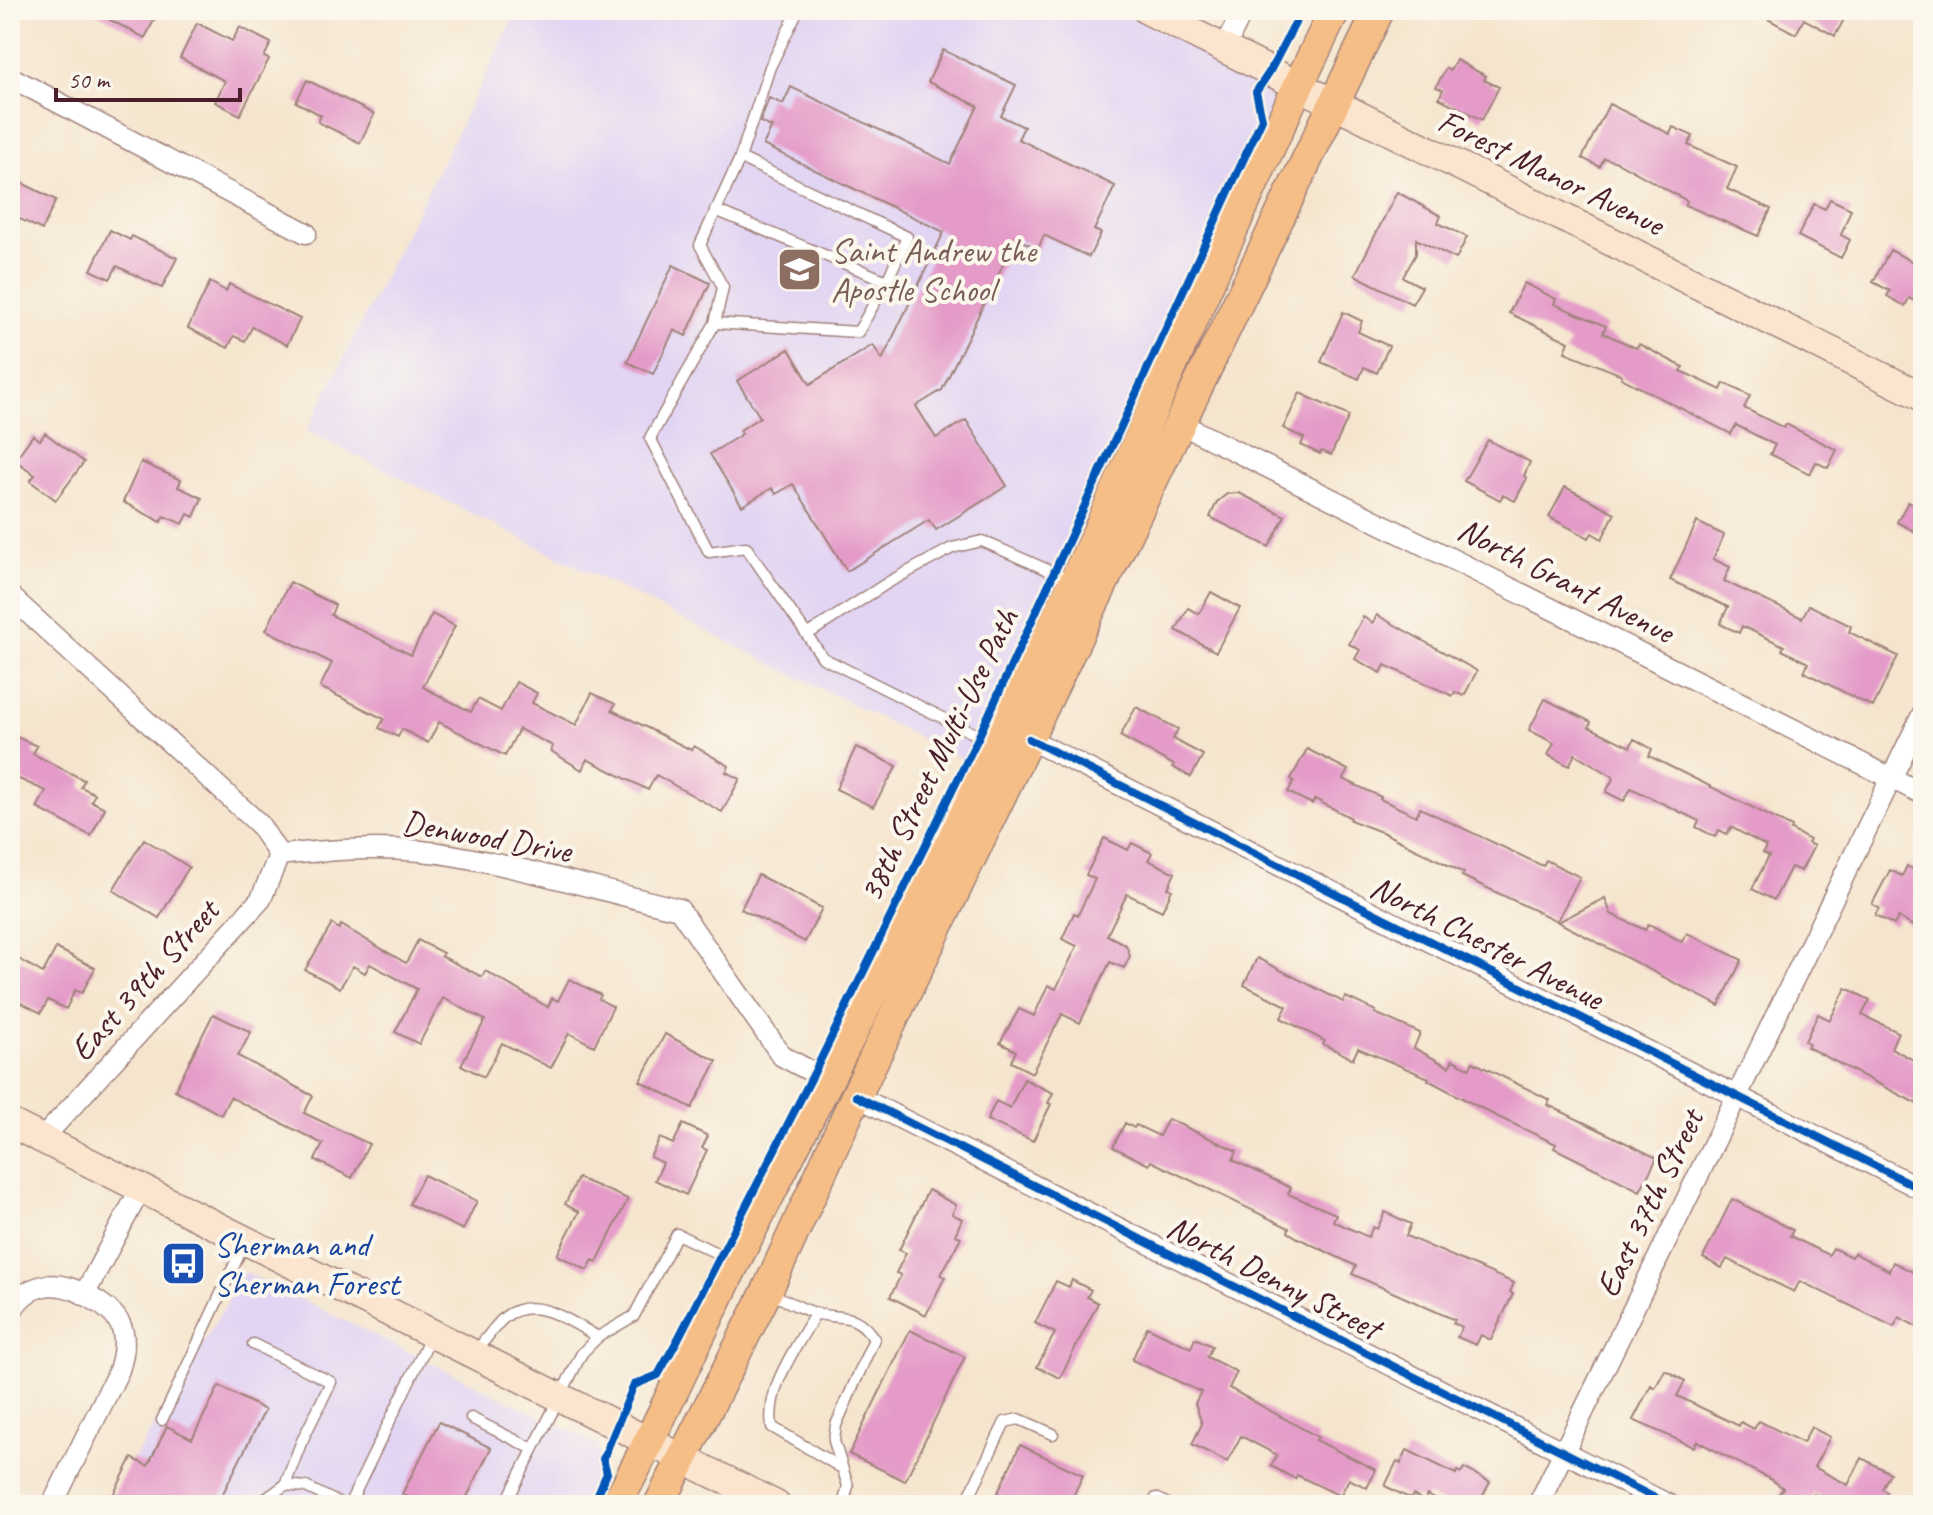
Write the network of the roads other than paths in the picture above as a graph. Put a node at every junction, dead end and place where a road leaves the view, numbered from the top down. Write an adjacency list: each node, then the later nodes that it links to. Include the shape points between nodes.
1 (798, 10): 10 (lane, via 770,67)
2 (1147, 10): 6 (main road, Forest Manor Avenue)
3 (1243, 10): 6 (street)
4 (1335, 10): 8 (main road)
5 (1379, 10): 9 (main road)
6 (1224, 49): 8 (main road, Forest Manor Avenue)
7 (10, 77): 12 (street)
8 (1298, 86): 9 (main road, Forest Manor Avenue); 17 (main road)
9 (1333, 104): 15 (main road, Forest Manor Avenue); 16 (main road)
10 (740, 158): 11 (lane); 13 (lane, via 907,237)
11 (715, 210): 13 (lane); 14 (lane, via 700,245 723,287)
12 (306, 233)
13 (887, 281): 14 (lane, via 858,332)
14 (715, 323): 19 (lane, via 650,438 709,552 746,547)
15 (1923, 397)
16 (1181, 424): 21 (main road); 23 (street, North Grant Avenue)
17 (1074, 582): 19 (lane, via 982,541 952,548); 22 (main road)
18 (10, 596): 25 (street, via 259,824)
19 (808, 634): 22 (lane, via 823,658)
20 (1923, 713): 23 (street, East 37th Street)
21 (1029, 739): 27 (main road); 28 (street, North Chester Avenue)
22 (997, 745): 26 (main road)
23 (1891, 778): 24 (street, North Grant Avenue); 28 (street, East 37th Street)
24 (1923, 794)
25 (279, 855): 26 (street, Denwood Drive, via 377,849 457,856 679,909 782,1056); 30 (street, East 39th Street, via 261,899)
26 (829, 1081): 34 (main road)
27 (856, 1096): 35 (main road); 49 (street, North Denny Street)
28 (1737, 1096): 32 (street, North Chester Avenue); 49 (street, East 37th Street)
29 (10, 1123): 30 (main road)
30 (42, 1139): 31 (main road)
31 (141, 1188): 33 (main road); 36 (street)
32 (1923, 1190)
33 (246, 1240): 39 (main road); 45 (lane)
34 (735, 1262): 40 (lane, via 677,1234 634,1316); 47 (main road)
35 (767, 1291): 38 (lane); 50 (main road)
36 (84, 1295): 37 (street, via 56,1284 44,1286 28,1293); 53 (street, via 116,1316 125,1351)
37 (10, 1314)
38 (815, 1314): 51 (lane, via 775,1386 769,1410 772,1427); 51 (lane, via 846,1316 866,1327 874,1339 836,1425)
39 (433, 1333): 42 (main road); 56 (lane)
40 (598, 1337): 42 (lane, via 560,1315 522,1308 504,1318); 43 (lane, via 582,1353)
41 (253, 1344): 52 (lane, via 331,1382)
42 (474, 1353): 43 (main road)
43 (560, 1396): 47 (main road); 48 (lane)
44 (471, 1418): 48 (lane)
45 (162, 1420)
46 (1053, 1434): 62 (lane, via 1019,1419 1005,1422)
47 (650, 1441): 50 (main road); 58 (main road)
48 (533, 1449): 57 (lane)
49 (1564, 1452): 65 (street, East 37th Street); 66 (street, North Denny Street)
50 (684, 1458): 59 (main road); 60 (main road)
51 (840, 1467): 61 (lane, via 848,1486)
52 (285, 1485): 54 (lane); 55 (lane, via 306,1487)
53 (52, 1505)
54 (261, 1505)
55 (343, 1505)
56 (349, 1505)
57 (505, 1505)
58 (616, 1505)
59 (659, 1505)
60 (776, 1505)
61 (843, 1505)
62 (965, 1505)
63 (1152, 1505): 64 (lane, via 1156,1498)
64 (1170, 1505)
65 (1538, 1505)
66 (1669, 1505)

